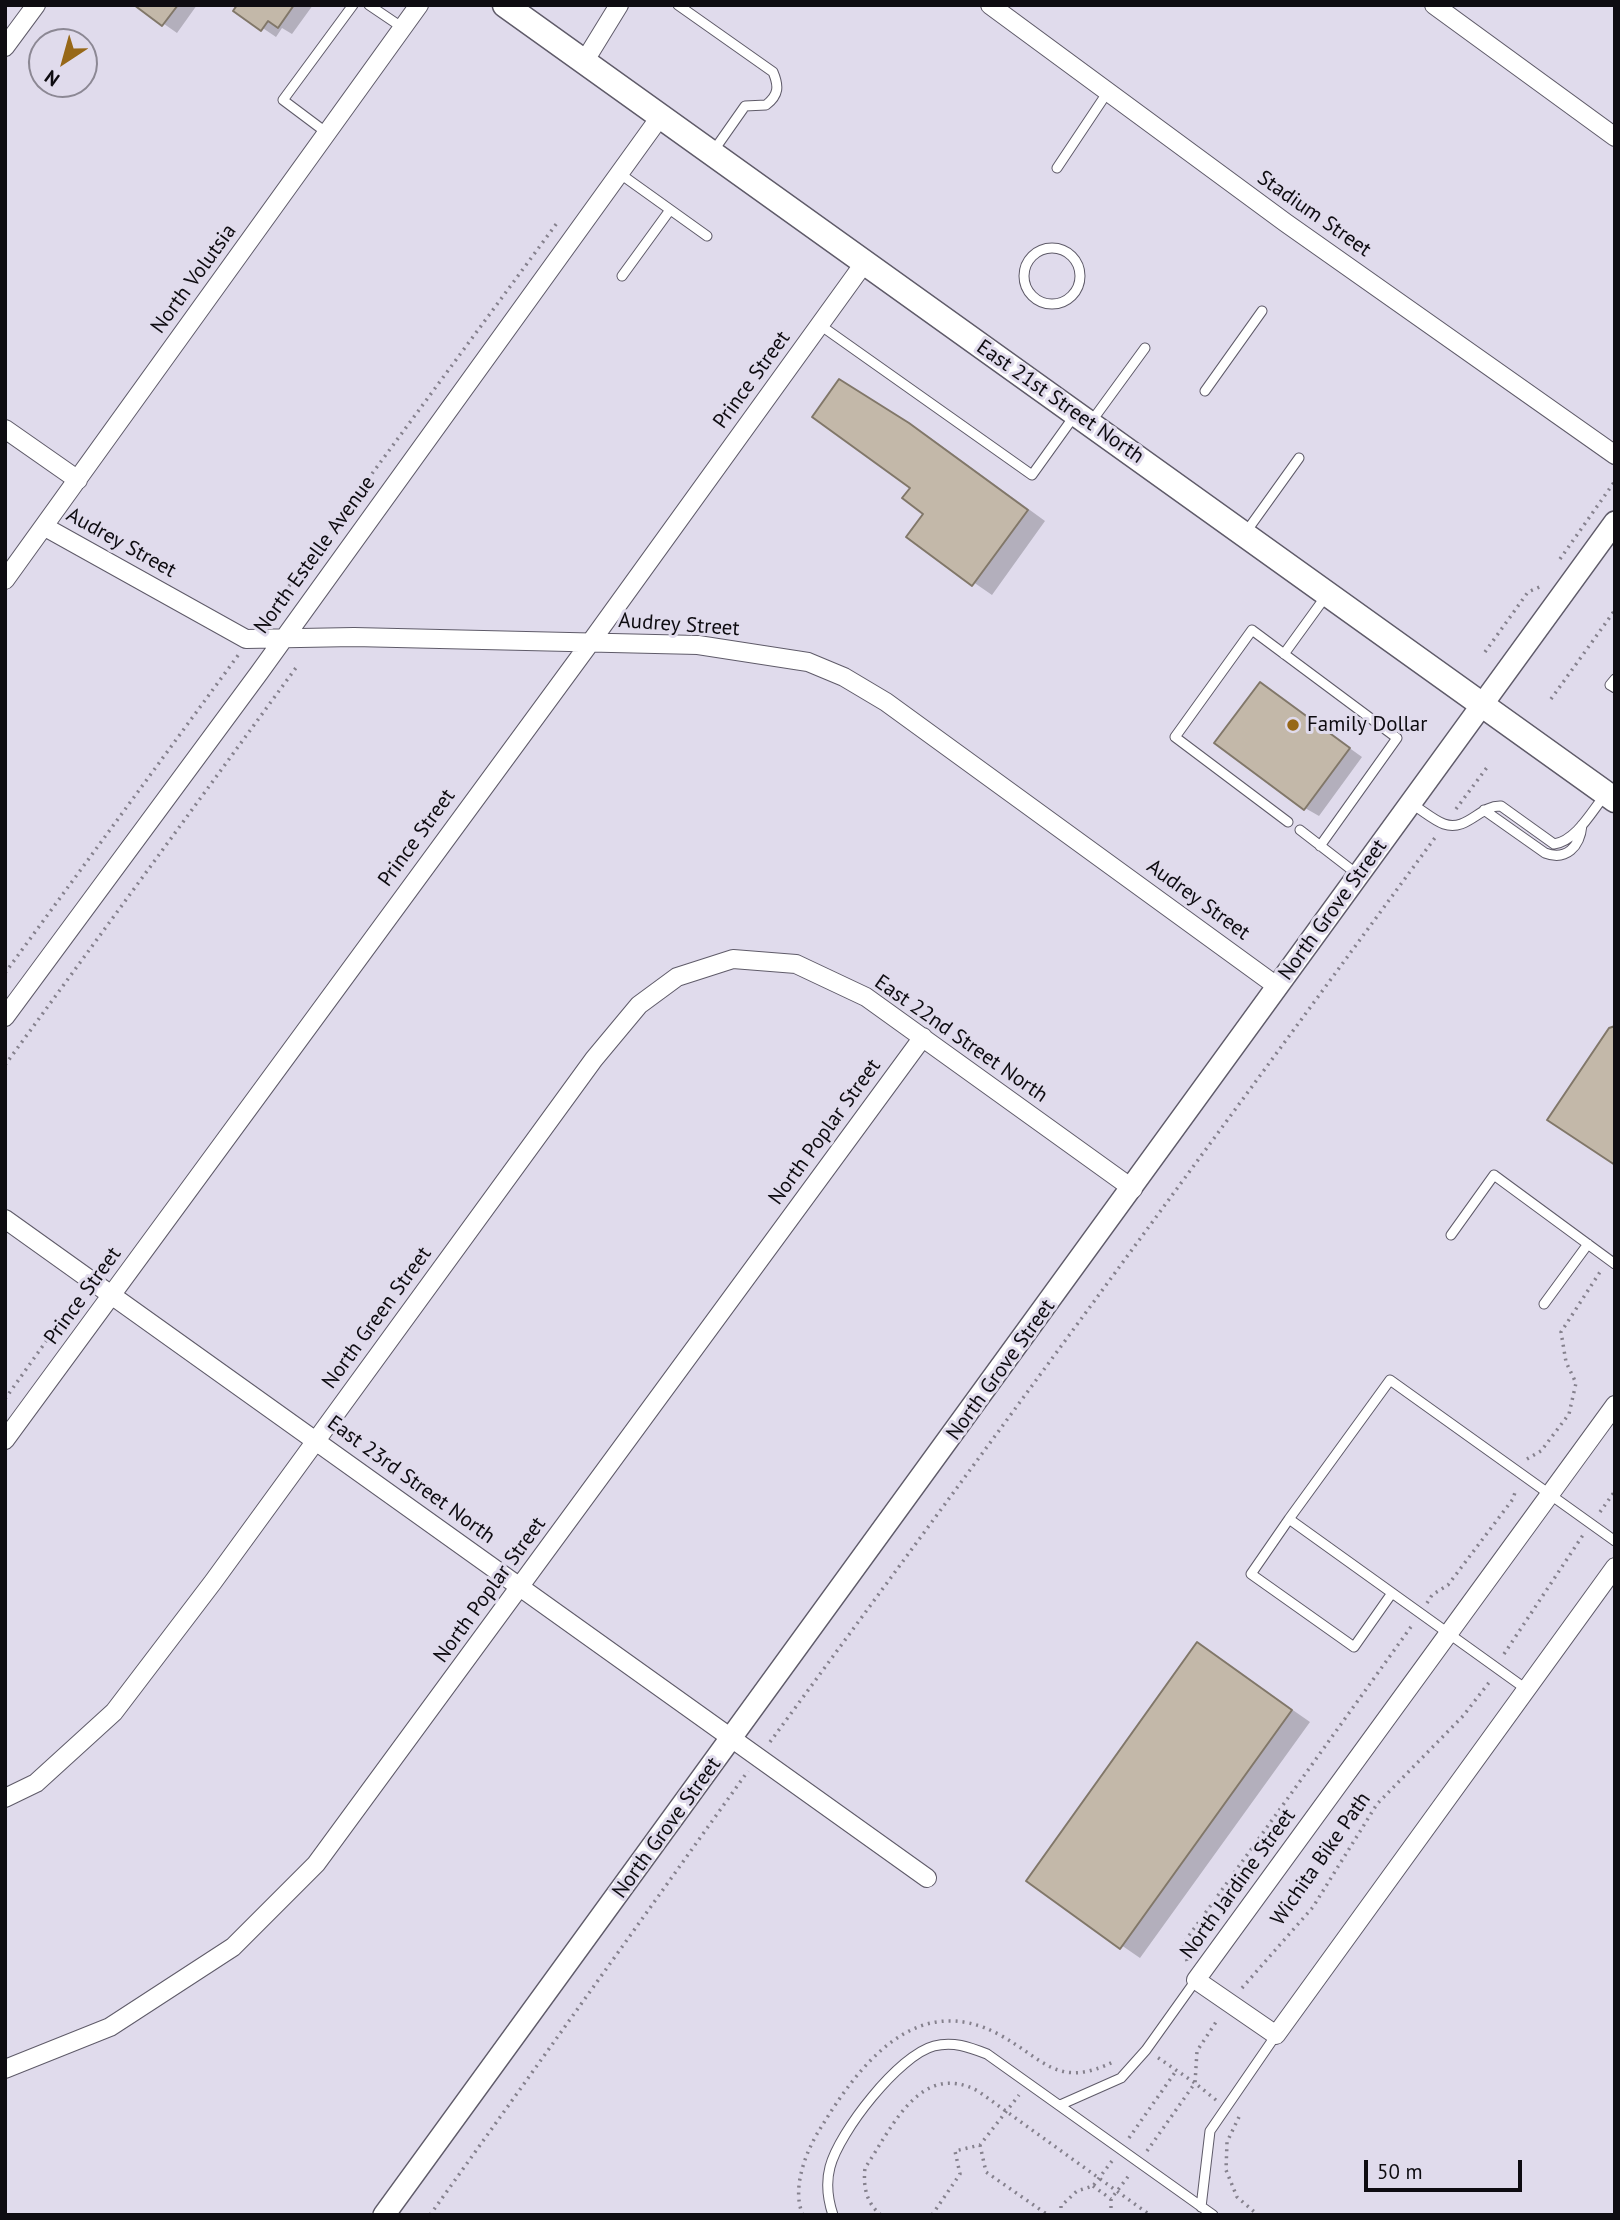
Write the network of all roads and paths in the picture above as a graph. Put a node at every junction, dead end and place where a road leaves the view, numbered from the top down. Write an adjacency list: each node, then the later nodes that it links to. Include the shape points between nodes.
1 (36, 5): 11 (street)
2 (354, 5): 15 (lane, via 283,100)
3 (369, 5): 10 (lane)
4 (419, 5): 10 (street, North Volutsia)
5 (505, 5): 12 (main road, East 21st Street North)
6 (619, 5): 12 (street)
7 (678, 5): 17 (lane, via 773,72 778,85 766,105 745,106)
8 (990, 5): 13 (street, Stadium Street)
9 (1434, 5): 16 (street)
10 (403, 28): 15 (street, North Volutsia)
11 (5, 47)
12 (584, 62): 14 (main road, East 21st Street North)
13 (1107, 93): 18 (lane); 32 (street, Stadium Street)
14 (660, 117): 17 (main road, East 21st Street North); 19 (street, North Estelle Avenue)
15 (327, 134): 34 (street, North Volutsia)
16 (1615, 137)
17 (712, 153): 23 (main road, East 21st Street North)
18 (1058, 167)
19 (618, 173): 20 (lane); 45 (street, North Estelle Avenue)
20 (670, 210): 22 (lane); 25 (lane)
21 (565, 213): 44 (path)
22 (708, 236)
23 (865, 262): 27 (street, Prince Street); 30 (main road, East 21st Street North)
24 (1078, 266): 24 (lane, via 1057,249 1039,251 1026,265 1028,291 1051,305 1068,299 1079,284)
25 (622, 276)
26 (1262, 311): 29 (lane)
27 (820, 325): 30 (lane, via 1032,475); 46 (street, Prince Street)
28 (1145, 348): 30 (lane)
29 (1205, 391)
30 (1083, 418): 38 (main road, East 21st Street North)
31 (5, 429): 34 (street)
32 (1615, 455)
33 (1299, 458): 38 (lane)
34 (78, 480): 37 (street, North Volutsia)
35 (1615, 481): 39 (path)
36 (1615, 522): 53 (street, North Grove Street)
37 (45, 527): 41 (street, North Volutsia); 44 (street, Audrey Street)
38 (1245, 534): 42 (main road, East 21st Street North)
39 (1559, 561)
40 (1547, 578): 47 (path, via 1541,587 1528,592)
41 (5, 580)
42 (1328, 593): 48 (lane); 53 (main road, East 21st Street North)
43 (1615, 610): 52 (path)
44 (250, 639): 45 (street, Audrey Street); 63 (path)
45 (283, 639): 46 (street, Audrey Street); 65 (street, North Estelle Avenue)
46 (590, 643): 64 (street, Audrey Street, via 698,645 808,662 844,677 886,702); 73 (street, Prince Street)
47 (1485, 653)
48 (1284, 654): 57 (lane, via 1252,631 1175,737); 60 (lane, via 1397,738)
49 (298, 665): 67 (path)
50 (1615, 679): 51 (lane, via 1610,685)
51 (1615, 688)
52 (1551, 699)
53 (1482, 703): 55 (main road, East 21st Street North); 56 (street, North Grove Street)
54 (1488, 766): 58 (path)
55 (1610, 797): 58 (lane, via 1563,843 1554,844 1501,806 1492,806 1461,825)
56 (1410, 803): 58 (lane); 61 (street, North Grove Street)
57 (1288, 822)
58 (1445, 825): 94 (path)
59 (1300, 830): 60 (lane)
60 (1320, 846): 61 (lane)
61 (1359, 875): 64 (street, North Grove Street)
62 (708, 967): 66 (street, East 22nd Street North, via 733,959 796,964 866,997); 79 (street, North Green Street, via 677,977 639,1005 594,1059)
63 (5, 973)
64 (1278, 987): 68 (street, North Grove Street)
65 (5, 1017)
66 (923, 1037): 68 (street, East 22nd Street North); 87 (street, North Poplar Street)
67 (5, 1065)
68 (1133, 1189): 93 (street, North Grove Street)
69 (5, 1219): 73 (street, East 23rd Street North)
70 (1451, 1235): 71 (lane, via 1494,1175)
71 (1588, 1244): 72 (lane); 75 (lane)
72 (1612, 1262): 80 (path, via 1561,1332 1566,1362 1576,1383 1569,1415 1541,1451 1524,1462)
73 (112, 1295): 78 (street, Prince Street); 79 (street, East 23rd Street North)
74 (74, 1303): 76 (path)
75 (1544, 1304)
76 (5, 1399)
77 (1615, 1405): 82 (street, North Jardine Street)
78 (5, 1440)
79 (317, 1440): 87 (street, East 23rd Street North); 95 (street, North Green Street, via 114,1712 36,1783)
80 (1520, 1474): 82 (lane); 83 (lane, via 1391,1380); 89 (path, via 1513,1499 1448,1585 1432,1595)
81 (1615, 1491): 84 (path, Wichita Bike Path)
82 (1550, 1494): 84 (lane); 90 (street, North Jardine Street)
83 (1289, 1519): 88 (lane); 88 (lane, via 1251,1574 1354,1647)
84 (1591, 1524): 85 (lane); 91 (path, Wichita Bike Path, via 1554,1574)
85 (1615, 1541)
86 (1615, 1567): 92 (street)
87 (520, 1586): 93 (street, East 23rd Street North); 102 (street, North Poplar Street, via 316,1864 233,1947 110,2027)
88 (1392, 1593): 89 (lane)
89 (1420, 1613): 90 (lane); 97 (path, via 1183,1944)
90 (1449, 1633): 91 (lane); 97 (street, North Jardine Street)
91 (1497, 1668): 92 (lane); 98 (path, Wichita Bike Path, via 1463,1716 1377,1804 1313,1907)
92 (1526, 1689): 99 (street)
93 (731, 1738): 94 (street, East 23rd Street North); 114 (street, North Grove Street)
94 (758, 1758): 96 (street, East 23rd Street North); 115 (path)
95 (5, 1798)
96 (926, 1878)
97 (1193, 1975): 98 (street, North Jardine Street); 100 (lane)
98 (1230, 2003): 99 (street, North Jardine Street); 104 (path, Wichita Bike Path, via 1197,2051)
99 (1276, 2035): 106 (lane)
100 (1146, 2050): 104 (path); 105 (lane, via 1121,2078)
101 (1120, 2059): 103 (path, via 1083,2072 1042,2065)
102 (5, 2069)
103 (1028, 2083): 105 (lane); 107 (path); 116 (lane, via 986,2054 956,2044 934,2046 908,2057 890,2075 833,2158 828,2196)
104 (1195, 2083): 106 (path); 109 (path)
105 (1060, 2105): 109 (lane)
106 (1227, 2108): 113 (lane, via 1210,2131); 123 (path, via 1240,2118 1227,2142 1226,2170 1237,2197)
107 (1006, 2112): 108 (path); 111 (path); 117 (path, via 961,2082 944,2081 917,2094 865,2168 869,2202)
108 (980, 2145): 118 (path, via 955,2151 960,2174); 119 (path, via 986,2172)
109 (1139, 2162): 111 (path); 113 (lane)
110 (1093, 2186): 112 (path)
111 (1117, 2191): 112 (path); 121 (path)
112 (1111, 2199): 120 (path)
113 (1201, 2207): 122 (lane)
114 (384, 2215)
115 (430, 2215)
116 (833, 2215)
117 (881, 2215)
118 (932, 2215)
119 (1048, 2215)
120 (1111, 2215)
121 (1150, 2215)
122 (1213, 2215)
123 (1258, 2215)

